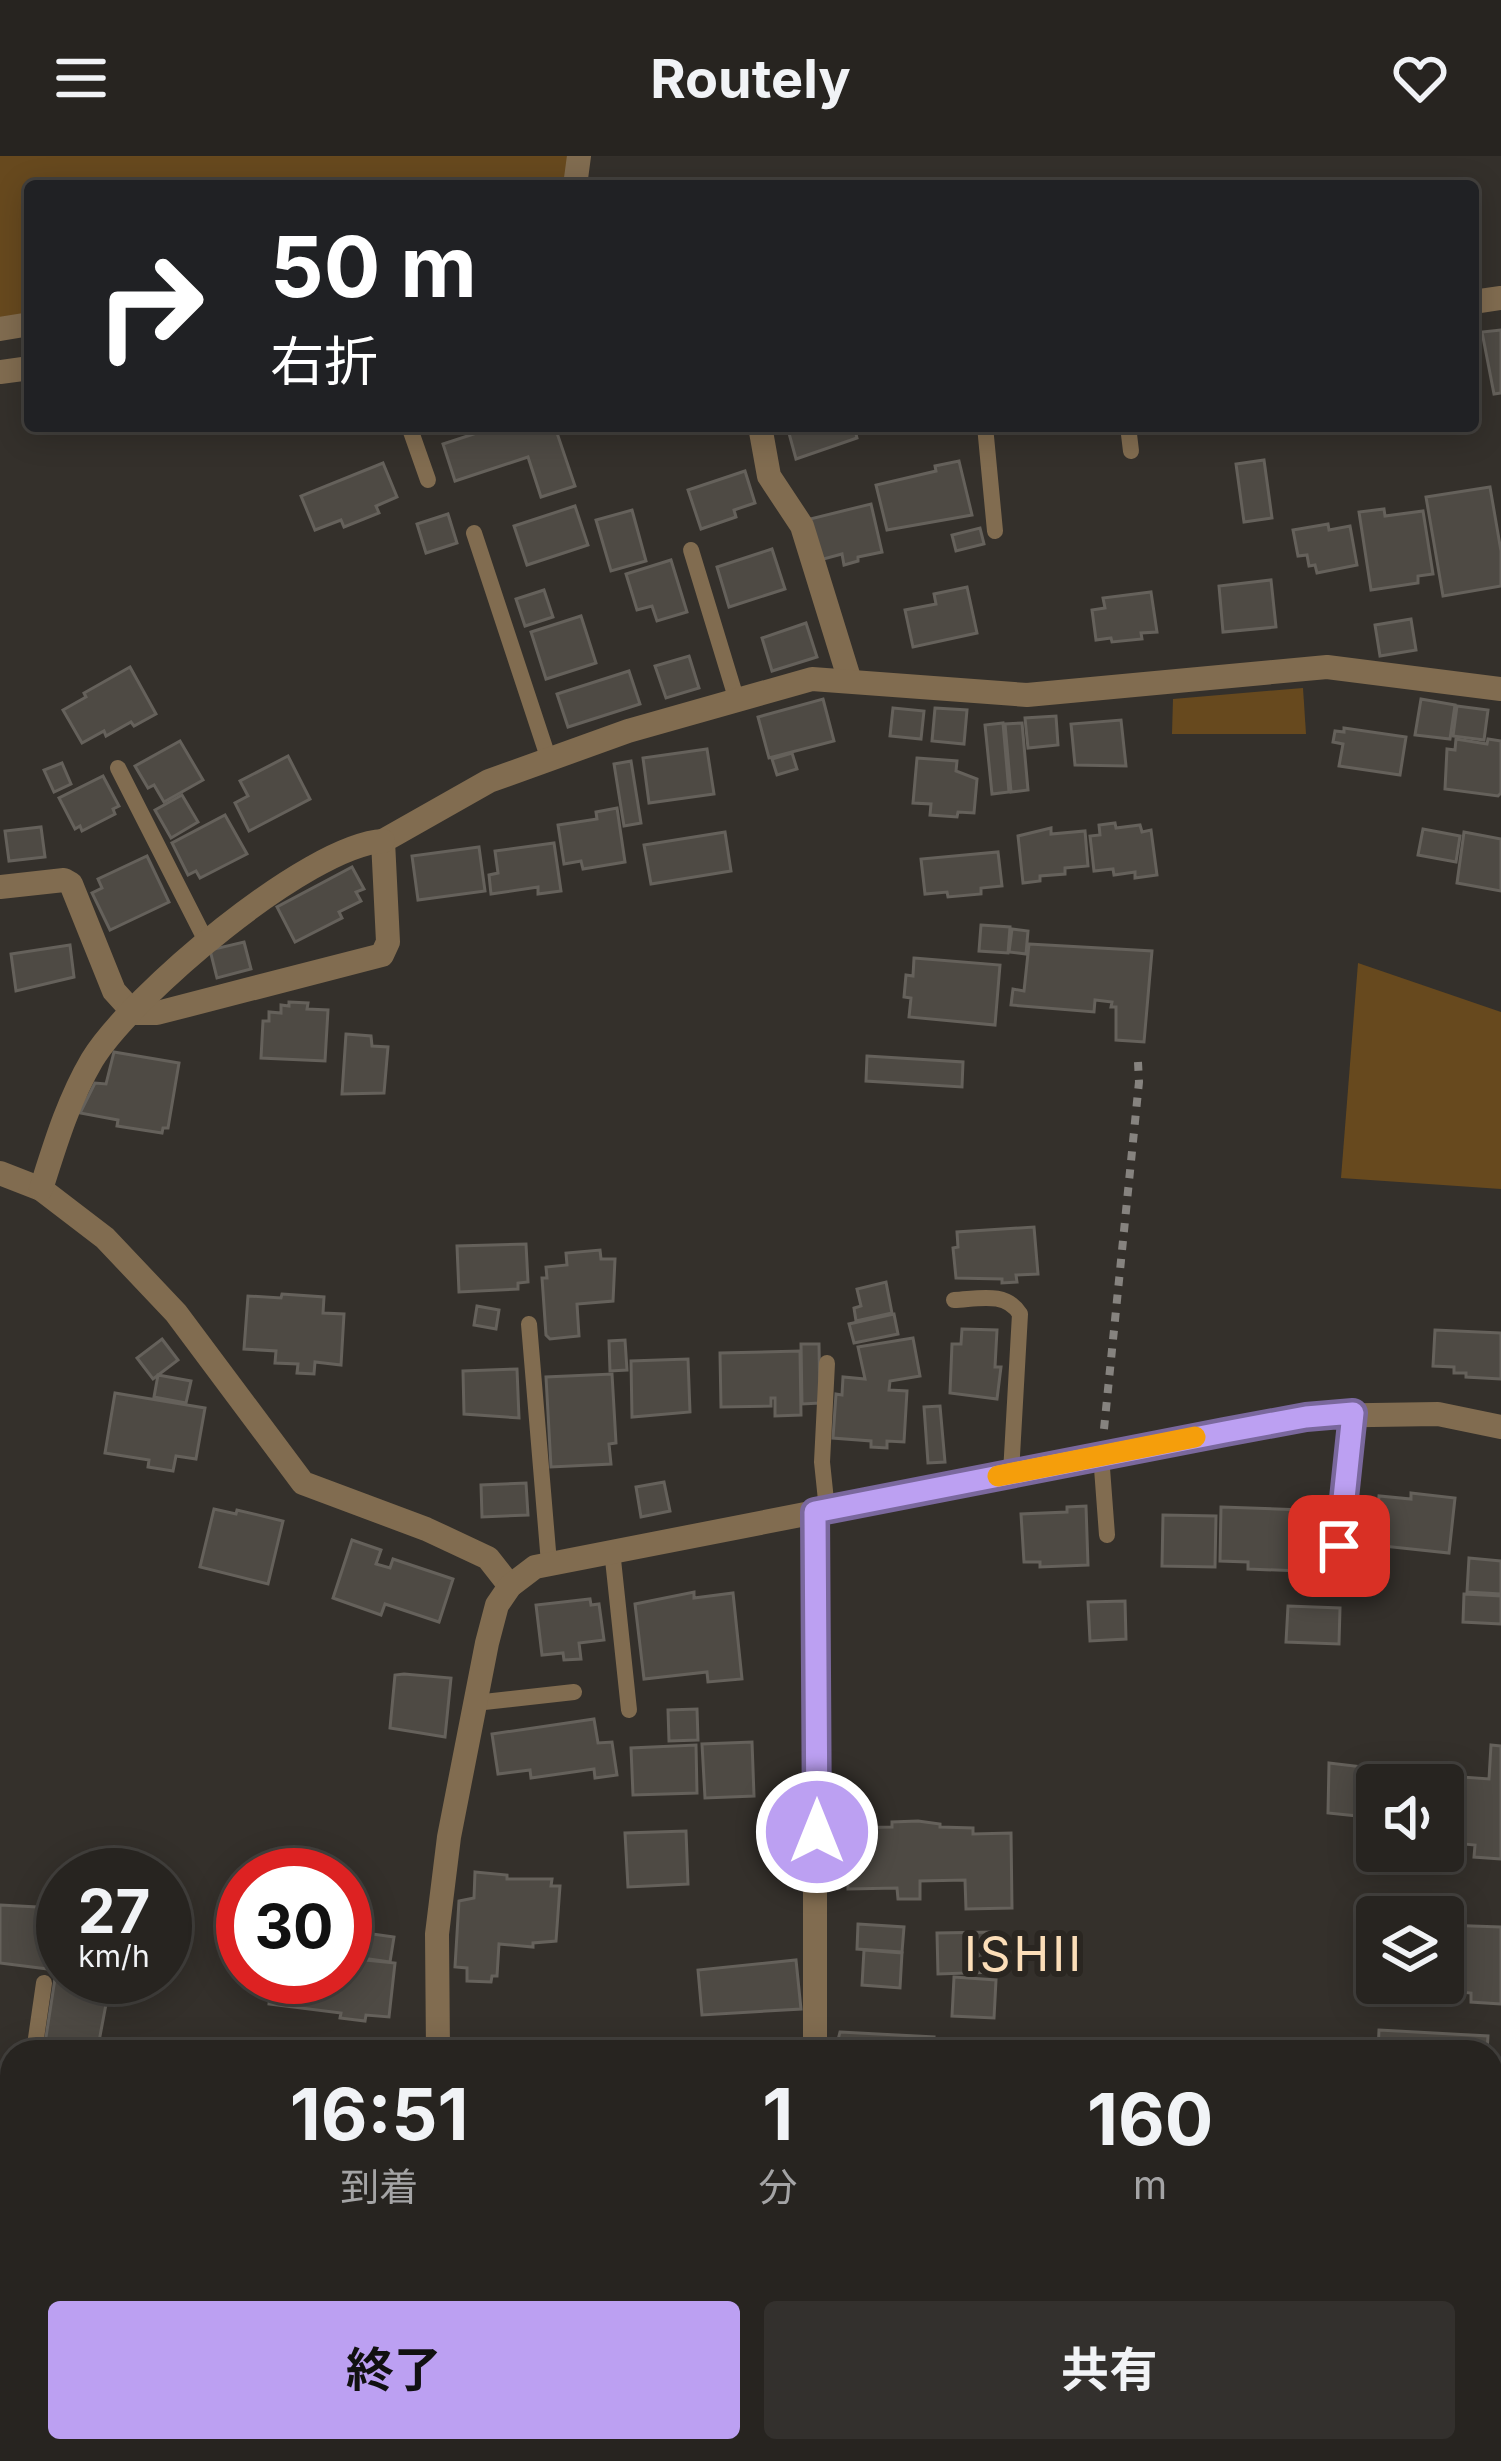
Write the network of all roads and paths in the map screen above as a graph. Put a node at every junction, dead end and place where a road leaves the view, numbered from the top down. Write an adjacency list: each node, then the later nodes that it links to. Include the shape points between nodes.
1 (412, 432): 6 (lane)
2 (761, 432): 10 (street, via 769,476 802,526)
3 (987, 432): 7 (lane)
4 (1129, 432): 5 (lane)
5 (1131, 452)
6 (428, 480)
7 (995, 531)
8 (475, 533): 13 (lane)
9 (691, 550): 12 (lane)
10 (850, 681): 11 (street, via 1028,695 1327,667); 12 (street, via 812,680)
11 (1501, 689)
12 (737, 701): 13 (street)
13 (549, 760): 15 (street, via 489,781)
14 (118, 768): 17 (lane)
15 (383, 841): 17 (street, via 342,853); 18 (street, via 382,955)
16 (0, 887): 18 (street, via 70,884 114,991)
17 (206, 939): 18 (street)
18 (134, 1013): 21 (street, via 95,1055 71,1099)
19 (1138, 1062): 27 (path)
20 (0, 1173): 21 (street)
21 (41, 1189): 34 (street, via 105,1238 176,1313 303,1483 488,1558)
22 (954, 1300): 28 (lane, via 1000,1298 1020,1314)
23 (530, 1324): 33 (lane)
24 (826, 1363): 29 (lane)
25 (1353, 1413): 26 (street, via 1438,1414); 27 (street); 31 (lane)
26 (1501, 1427)
27 (1101, 1455): 28 (street); 30 (lane)
28 (1011, 1473): 29 (street)
29 (821, 1511): 32 (street); 41 (street)
30 (1107, 1535)
31 (1339, 1546)
32 (612, 1550): 33 (street); 37 (lane)
33 (549, 1563): 34 (street)
34 (510, 1586): 36 (street, via 497,1605)
35 (574, 1692): 36 (lane)
36 (475, 1703): 40 (street, via 437,1934)
37 (629, 1710)
38 (41, 2004): 39 (lane)
39 (36, 2040)
40 (439, 2040)
41 (815, 2040)

